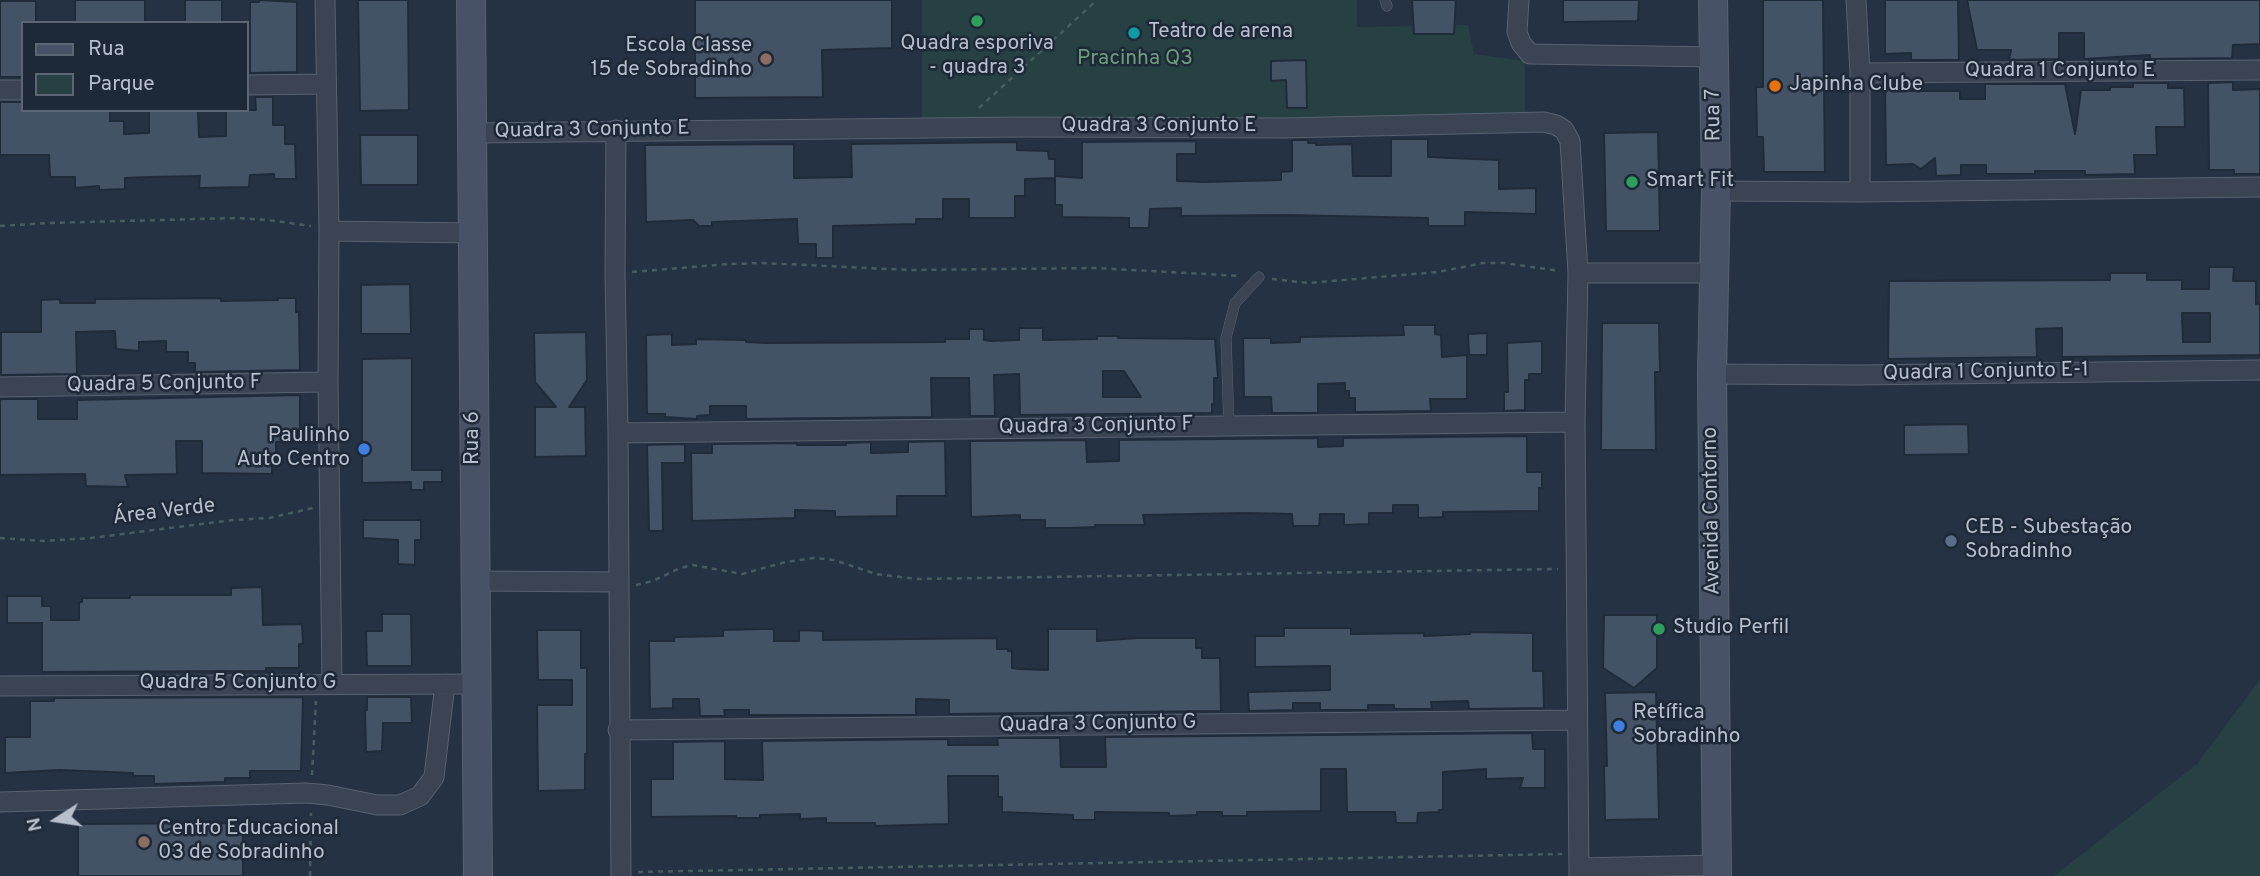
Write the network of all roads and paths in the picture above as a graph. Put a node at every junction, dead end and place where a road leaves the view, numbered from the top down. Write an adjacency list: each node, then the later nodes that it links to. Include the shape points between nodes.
1 (325, 0): 10 (street)
2 (471, 0): 16 (street, Rua 6)
3 (1097, 0): 14 (path)
4 (1518, 0): 7 (street, via 1517,32 1530,54)
5 (1713, 0): 7 (street, Rua 7)
6 (1856, 0): 9 (street)
7 (1714, 57): 18 (street, Rua 7)
8 (2260, 70): 9 (street, Quadra 1 Conjunto E)
9 (1860, 73): 19 (street)
10 (326, 84): 11 (street); 21 (street)
11 (248, 85)
12 (0, 90): 13 (street)
13 (21, 90)
14 (958, 127): 15 (street, Quadra 3 Conjunto E); 24 (street, Quadra 3 Conjunto E, via 1285,128 1544,122 1564,130 1570,141)
15 (616, 130): 16 (street, Quadra 3 Conjunto E); 23 (street)
16 (472, 133): 22 (street, Rua 6)
17 (2260, 187): 19 (street)
18 (1716, 191): 19 (street); 25 (street, Rua 7)
19 (1860, 192)
20 (0, 226): 21 (path, via 236,218)
21 (329, 231): 22 (street); 29 (street)
22 (472, 233): 37 (street, Rua 6)
23 (615, 273): 26 (path, via 763,263 910,270 1108,268); 33 (street)
24 (1578, 273): 25 (street); 26 (path, via 1483,263 1438,272 1308,283); 31 (street, Quadra 3 Conjunto E)
25 (1714, 273): 28 (street, Avenida Contorno)
26 (1259, 277): 32 (lane, via 1235,303 1226,338)
27 (2260, 370): 28 (street, Quadra 1 Conjunto E-1)
28 (1712, 374): 48 (street, Avenida Contorno)
29 (328, 382): 30 (street, Quadra 5 Conjunto F); 34 (street)
30 (0, 387)
31 (1575, 422): 32 (street, Quadra 3 Conjunto F); 36 (street, Quadra 3 Conjunto E)
32 (1229, 426): 33 (street, Quadra 3 Conjunto F)
33 (618, 433): 38 (street)
34 (330, 505): 35 (path, Área Verde, via 269,518 91,538); 39 (street)
35 (0, 538)
36 (1576, 569): 38 (path, via 917,579 813,558 742,574 693,565 637,585); 43 (street, Quadra 3 Conjunto E)
37 (475, 581): 38 (street); 41 (street, Rua 6)
38 (619, 582): 44 (street)
39 (325, 683): 40 (street, Quadra 5 Conjunto G); 42 (street, Quadra 5 Conjunto G); 45 (path)
40 (445, 684): 41 (street, Quadra 5 Conjunto G); 45 (street, via 434,777 420,796 400,805 377,805)
41 (476, 684): 51 (street, Rua 6)
42 (0, 686)
43 (1577, 720): 44 (street, Quadra 3 Conjunto G); 47 (street, Quadra 3 Conjunto E)
44 (618, 730): 49 (street)
45 (311, 793): 46 (street); 50 (path)
46 (0, 802)
47 (1579, 866): 48 (street); 49 (path)
48 (1717, 870)
49 (621, 874)
50 (310, 876)
51 (478, 876)

